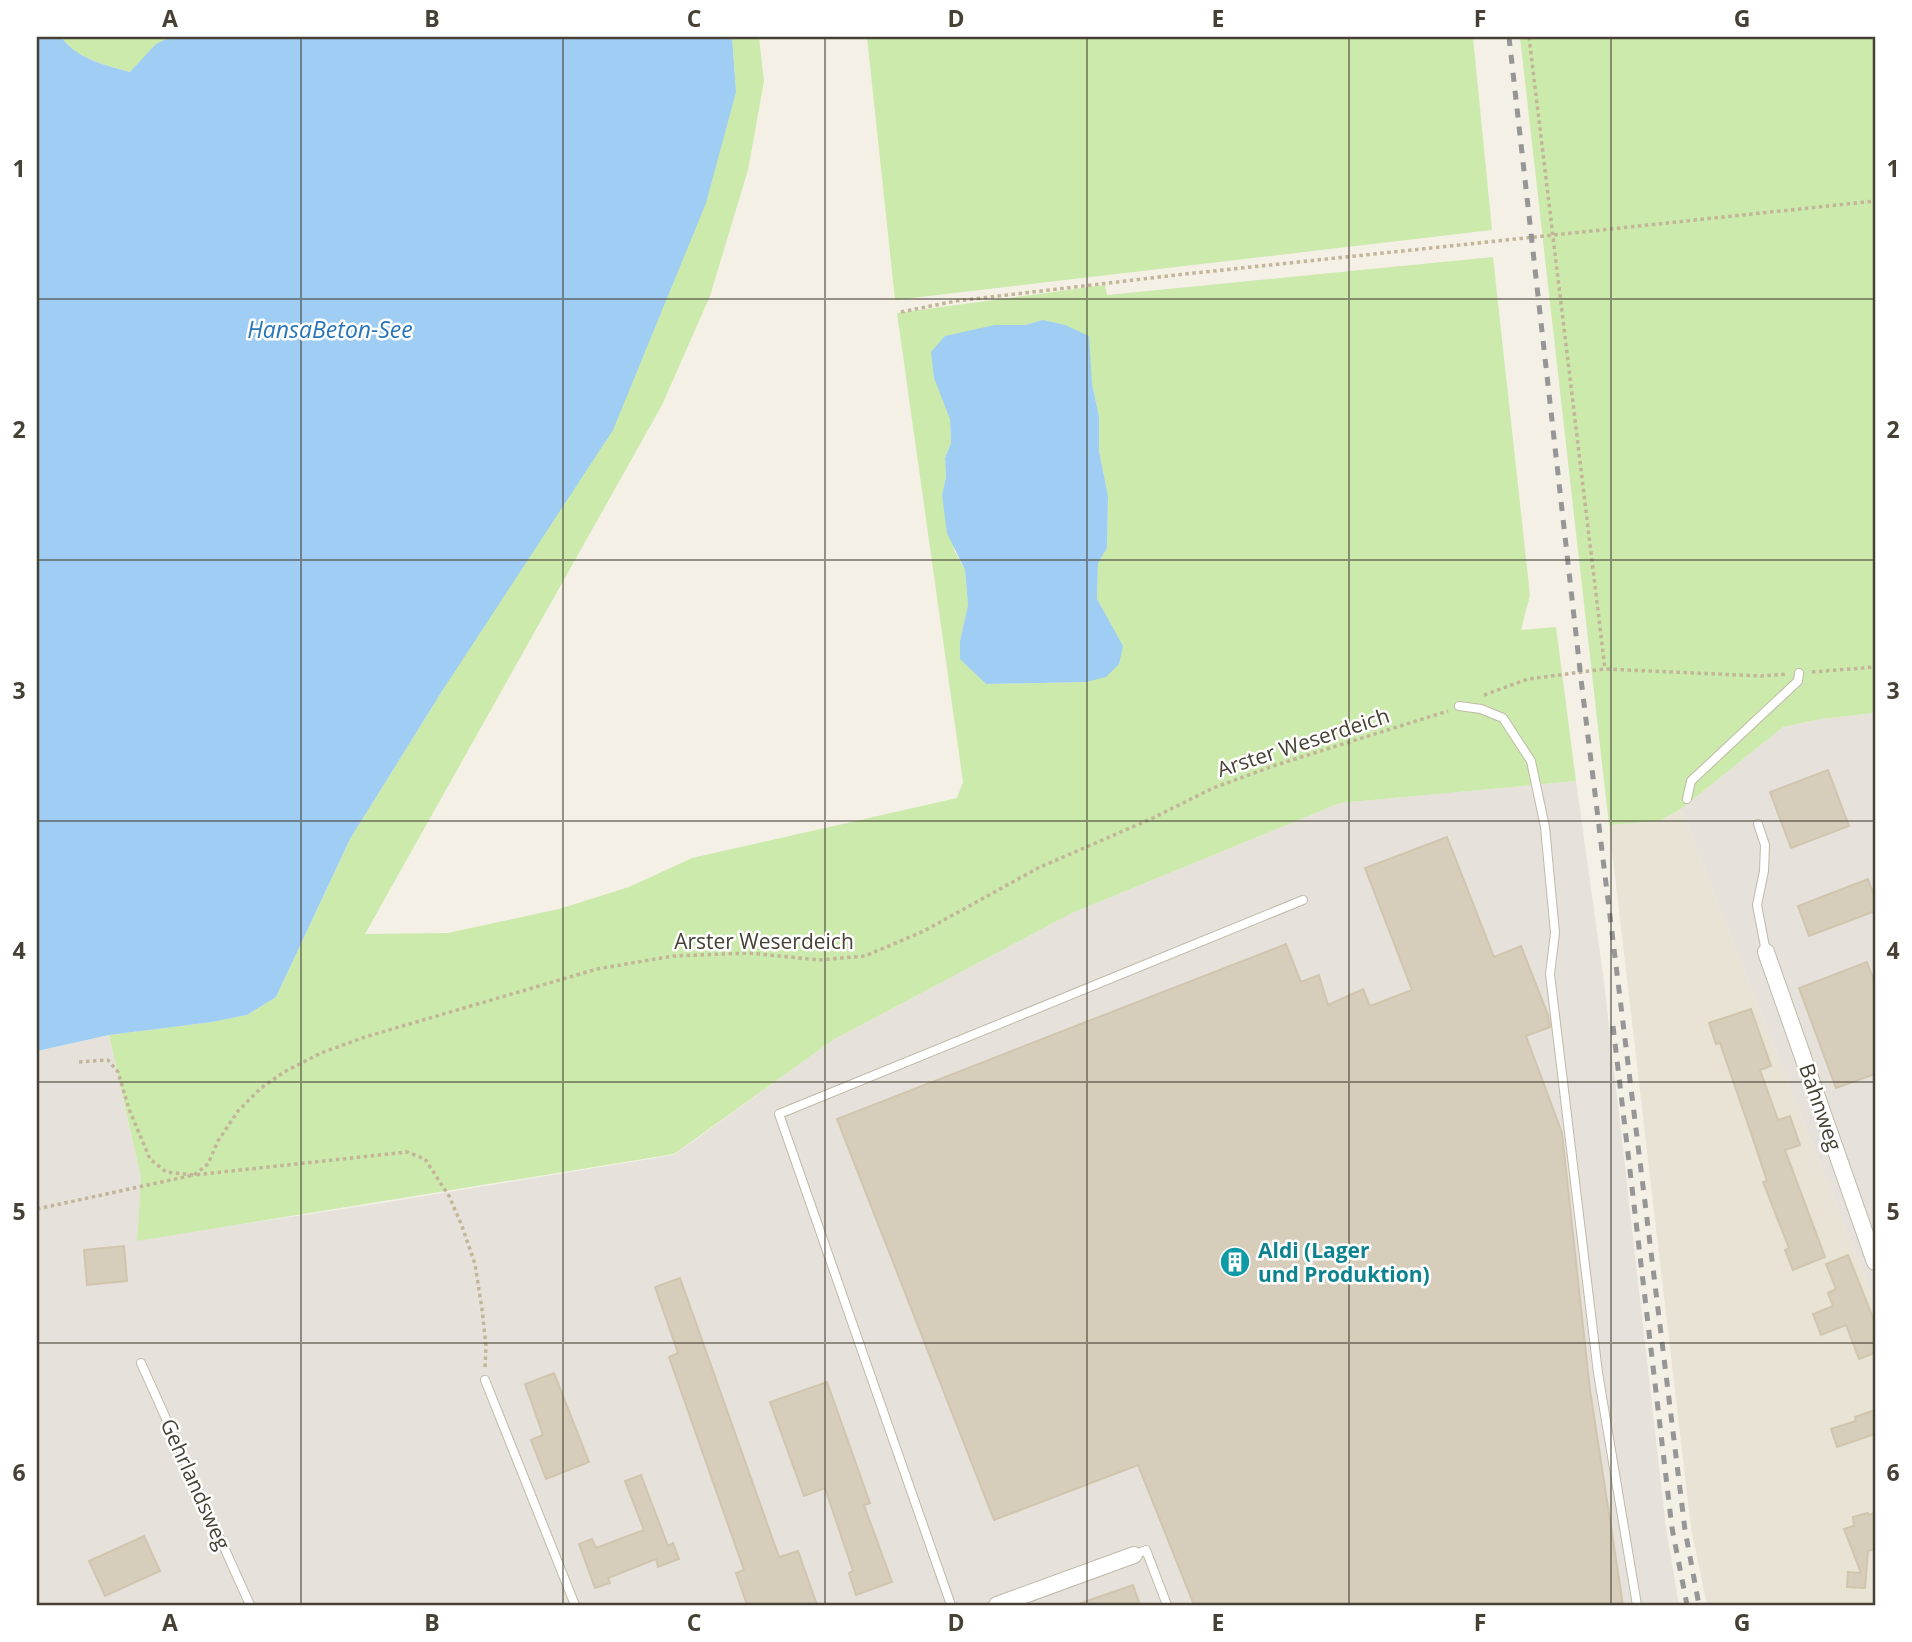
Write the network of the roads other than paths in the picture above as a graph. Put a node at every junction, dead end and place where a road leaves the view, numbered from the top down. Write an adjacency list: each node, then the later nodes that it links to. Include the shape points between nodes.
1 (1799, 673): 3 (lane, via 1798,681 1690,781)
2 (1459, 706): 16 (lane, via 1503,718 1531,761 1545,827 1555,933 1550,974 1596,1360)
3 (1686, 799)
4 (1758, 824): 6 (lane, via 1765,845 1757,905)
5 (1303, 900): 13 (lane, via 779,1114)
6 (1766, 952): 7 (street, Bahnweg)
7 (1875, 1262)
8 (141, 1363): 11 (lane, Gehrlandsweg)
9 (485, 1380): 12 (lane)
10 (1134, 1555): 14 (street); 15 (lane, via 1146,1550)
11 (250, 1605)
12 (575, 1605)
13 (951, 1605)
14 (996, 1605)
15 (1167, 1605)
16 (1637, 1605)

